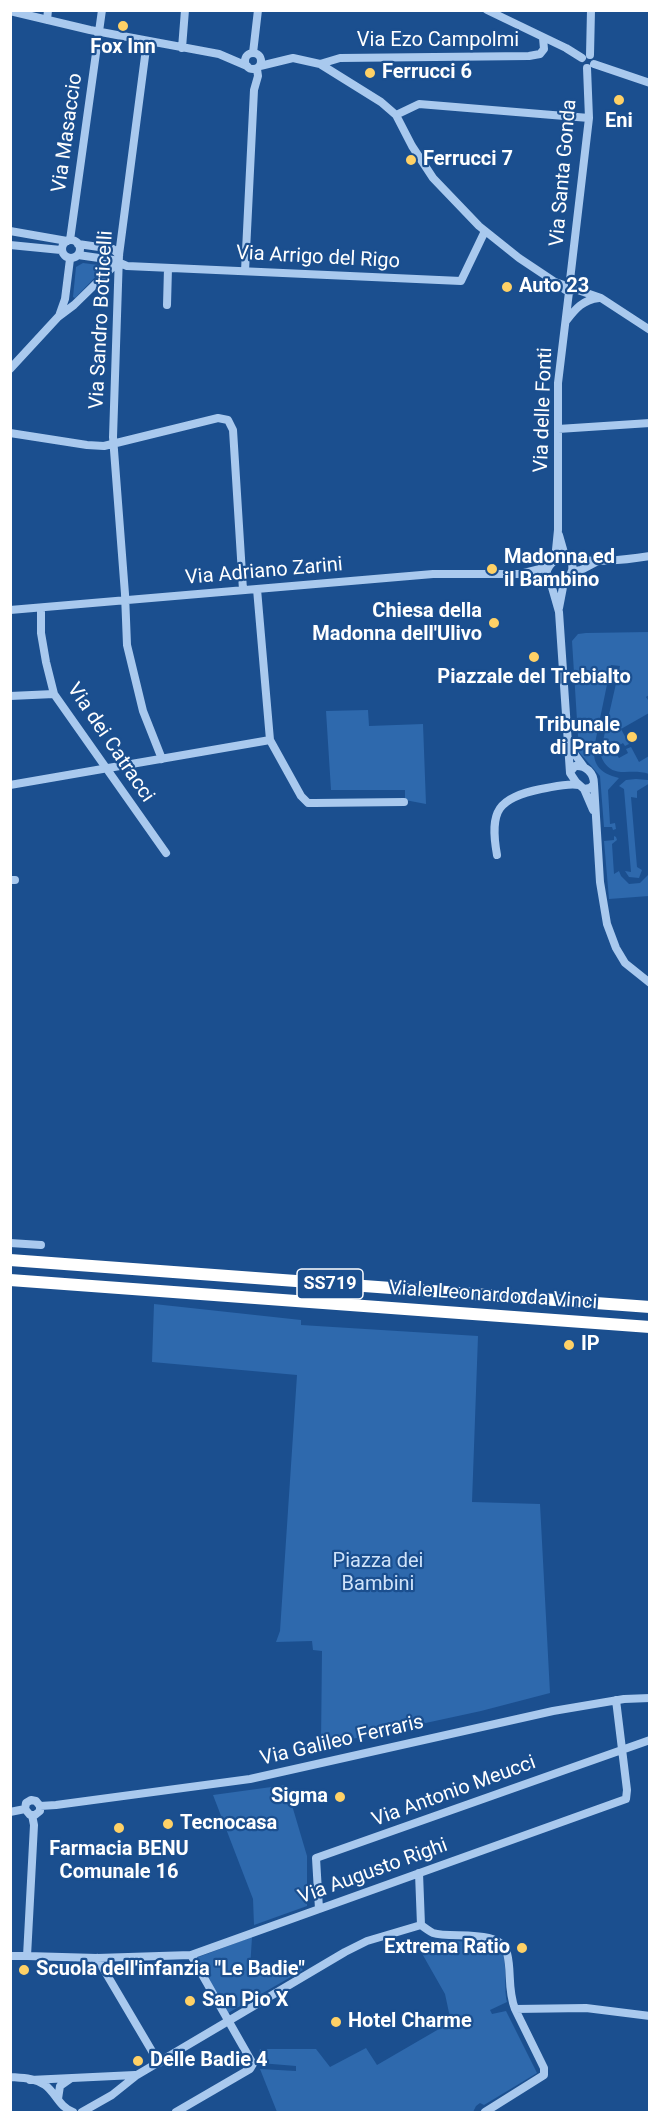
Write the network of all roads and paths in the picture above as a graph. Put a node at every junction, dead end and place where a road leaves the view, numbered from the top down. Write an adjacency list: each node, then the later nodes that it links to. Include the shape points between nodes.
1 (48, 10): 9 (street)
2 (102, 10): 10 (street, Via Masaccio)
3 (184, 10): 13 (street)
4 (258, 10): 14 (street)
5 (487, 10): 8 (street)
6 (591, 10): 15 (street)
7 (10, 11): 9 (street)
8 (497, 13): 11 (street)
9 (47, 20): 10 (street)
10 (99, 31): 12 (street); 24 (street, Via Masaccio)
11 (543, 38): 15 (street); 16 (street, Via Ezo Campolmi, via 540,54 529,56 340,58)
12 (147, 41): 13 (street); 29 (street, Via Sandro Botticelli)
13 (182, 48): 18 (street, via 219,54)
14 (253, 53): 18 (street, via 246,58); 18 (street, via 261,58)
15 (586, 57): 17 (street, via 582,64)
16 (320, 63): 18 (street, via 292,58); 20 (street)
17 (591, 66): 19 (street); 21 (street, Via Santa Gonda)
18 (254, 67): 31 (street)
19 (650, 83)
20 (396, 115): 21 (street, via 419,104); 23 (street, via 433,178)
21 (589, 117): 32 (street, Via Santa Gonda)
22 (10, 231): 24 (street)
23 (484, 231): 31 (street, Via Arrigo del Rigo, via 461,281); 32 (street, via 555,282)
24 (68, 240): 25 (street); 27 (street)
25 (78, 244): 28 (street, via 80,249); 29 (street, via 113,249)
26 (10, 245): 27 (street)
27 (61, 250): 28 (street, via 63,255)
28 (74, 257): 29 (street); 35 (street)
29 (119, 259): 30 (street, Via Arrigo del Rigo, via 128,266); 35 (street); 42 (street, Via Sandro Botticelli)
30 (168, 268): 31 (street, Via Arrigo del Rigo); 34 (street)
31 (244, 271)
32 (570, 287): 33 (street); 36 (street, Via delle Fonti)
33 (601, 298): 36 (street, via 580,304); 37 (street)
34 (167, 305)
35 (58, 317): 38 (street)
36 (564, 324): 40 (street, Via delle Fonti)
37 (650, 330)
38 (10, 369)
39 (650, 423): 40 (street)
40 (558, 429): 43 (street, Via delle Fonti)
41 (10, 433): 42 (street, via 87,446)
42 (113, 444): 54 (street, via 218,418 228,420 234,430); 55 (street, Via Sandro Botticelli)
43 (558, 530): 45 (street, Via delle Fonti); 46 (street, Via delle Fonti)
44 (650, 556): 47 (street)
45 (566, 557): 46 (street); 47 (street); 49 (street, via 573,566)
46 (555, 560): 48 (street)
47 (601, 560): 49 (street)
48 (548, 567): 50 (street); 52 (street)
49 (572, 572): 51 (street)
50 (520, 574): 52 (street); 53 (street, Via Adriano Zarini, via 433,574)
51 (564, 582): 52 (street); 58 (street)
52 (549, 583): 58 (street)
53 (257, 589): 54 (street, Via Adriano Zarini); 61 (street)
54 (243, 590): 55 (street, Via Adriano Zarini)
55 (125, 602): 56 (street, Via Adriano Zarini); 63 (street, Via Sandro Botticelli, via 127,645 134,676)
56 (41, 609): 57 (street, Via Adriano Zarini); 59 (street, Via dei Catracci, via 41,633)
57 (10, 610)
58 (559, 612): 62 (street)
59 (54, 694): 60 (street); 65 (street, Via dei Catracci)
60 (10, 696)
61 (270, 740): 63 (street); 71 (street, via 308,803)
62 (568, 744): 64 (street); 66 (street)
63 (162, 759): 65 (street)
64 (584, 767): 66 (street, via 575,766); 67 (street)
65 (106, 768): 68 (street); 73 (street, Via dei Catracci)
66 (571, 772): 69 (street); 70 (street)
67 (594, 784): 70 (street); 72 (street)
68 (10, 785)
69 (556, 786): 70 (street); 74 (street, via 518,795 502,804 493,834)
70 (581, 787): 72 (street)
71 (404, 802)
72 (595, 814): 75 (street, via 601,897 610,934 625,963)
73 (166, 853)
74 (497, 855)
75 (650, 983)
76 (10, 1243): 77 (street)
77 (41, 1245)
78 (10, 1260): 80 (highway, Viale Leonardo da Vinci / SS719)
79 (10, 1280): 81 (highway, Viale Leonardo da Vinci / SS719)
80 (650, 1307)
81 (650, 1327)
82 (650, 1698): 83 (street, Via Galileo Ferraris)
83 (616, 1700): 85 (street, Via Augusto Righi); 86 (street, Via Galileo Ferraris, via 250,1779)
84 (650, 1740): 85 (street, Via Antonio Meucci)
85 (623, 1750): 90 (street, Via Augusto Righi, via 626,1799); 91 (street, Via Antonio Meucci, via 316,1858)
86 (40, 1806): 87 (street, Via Galileo Ferraris, via 31,1800); 89 (street, via 38,1813)
87 (25, 1809): 88 (street, Via Galileo Ferraris); 89 (street)
88 (10, 1812)
89 (32, 1815): 95 (street)
90 (419, 1873): 91 (street, Via Augusto Righi); 92 (street)
91 (319, 1909): 93 (street, Via Augusto Righi)
92 (421, 1926): 97 (street, via 433,1933 483,1937 501,1943 507,1952 510,1995); 99 (street, via 367,1941 345,1952)
93 (191, 1955): 96 (street, Via Augusto Righi); 99 (street)
94 (10, 1956): 95 (street, Via Augusto Righi)
95 (27, 1956): 96 (street, Via Augusto Righi)
96 (97, 1958): 100 (street)
97 (515, 2009): 98 (street, via 586,2007); 112 (street, via 544,2068 542,2077)
98 (650, 2016)
99 (229, 2022): 100 (street); 111 (street, via 253,2064)
100 (159, 2063): 101 (street)
101 (137, 2075): 104 (street); 106 (street)
102 (10, 2077): 105 (street)
103 (74, 2077): 104 (street); 105 (street); 107 (street, via 60,2086)
104 (107, 2077): 106 (street, via 114,2086)
105 (30, 2080): 107 (street, via 44,2085)
106 (112, 2095): 110 (street)
107 (58, 2099): 108 (street)
108 (65, 2110): 109 (street)
109 (73, 2112)
110 (82, 2112)
111 (176, 2112)
112 (485, 2112)

